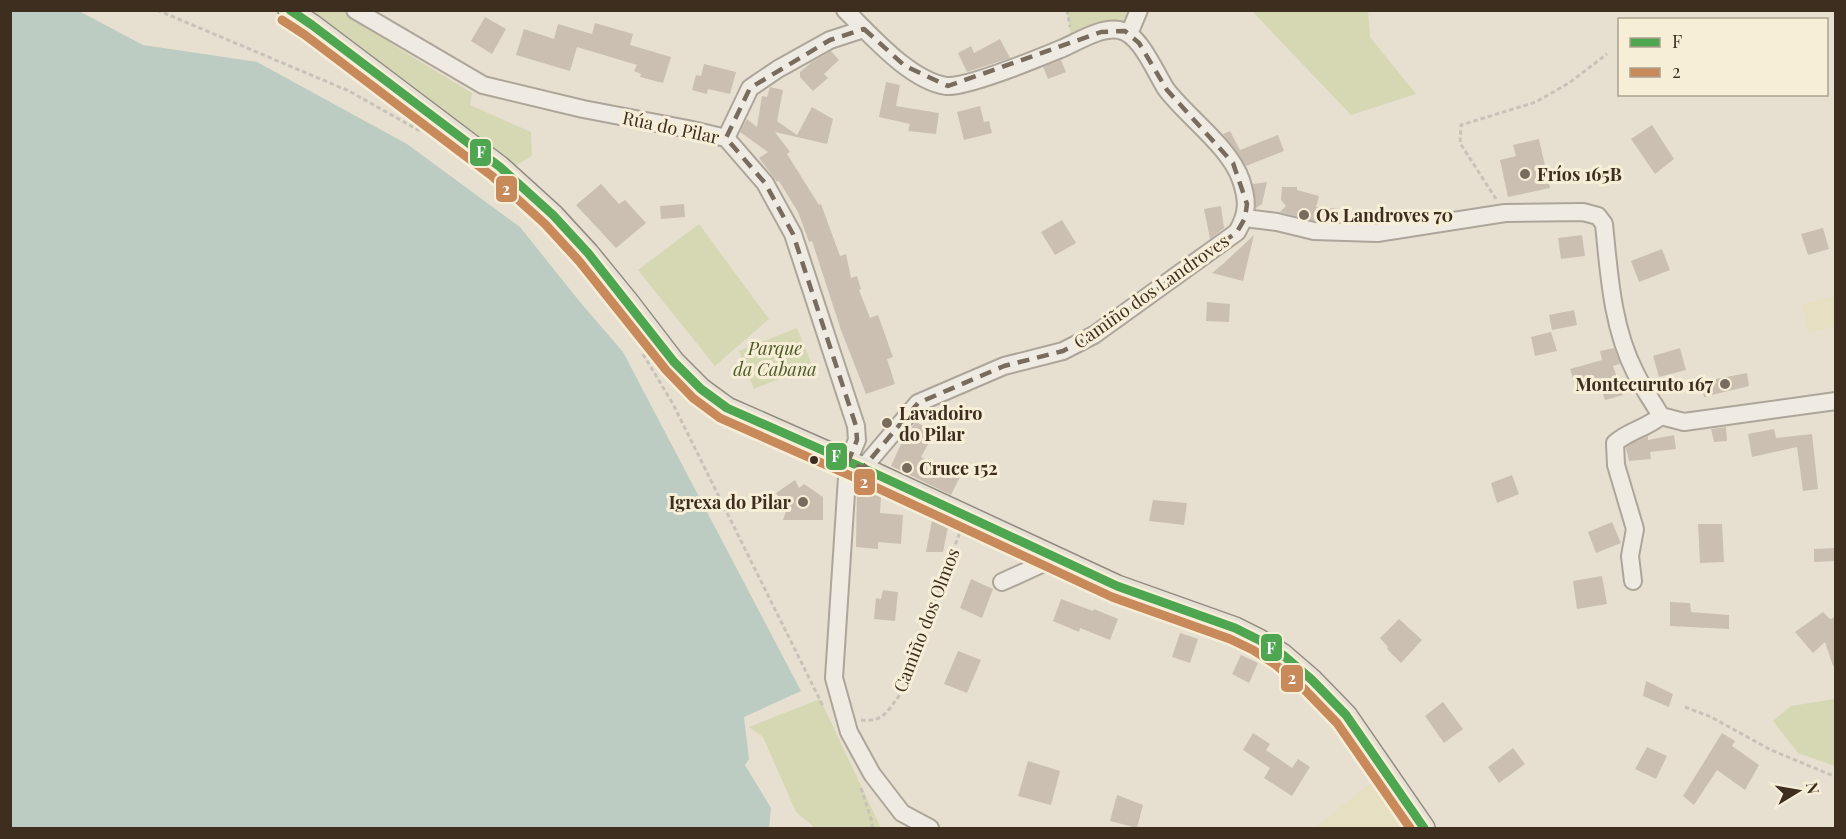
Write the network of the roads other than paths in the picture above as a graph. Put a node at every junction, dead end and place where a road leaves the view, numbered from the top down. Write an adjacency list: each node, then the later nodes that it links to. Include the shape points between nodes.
1 (289, 10): 11 (main road, via 465,140 527,191 588,253 674,363 702,389 727,408)
2 (355, 10): 7 (street, Rúa do Pilar, via 483,85)
3 (845, 10): 5 (street)
4 (1138, 10): 6 (street)
5 (864, 29): 6 (street, via 905,66 932,82 948,86 1040,57 1101,32 1117,29); 7 (street, via 831,40 750,88)
6 (1129, 34): 8 (street, Camiño dos Landroves, via 1139,43 1167,90 1233,163 1247,204)
7 (726, 138): 11 (street, Rúa do Pilar, via 765,183 793,234 856,426)
8 (1245, 218): 10 (street, via 1314,231 1377,233 1505,213 1583,212 1598,216 1604,224 1619,327 1635,372); 11 (street, Camiño dos Landroves, via 1237,232 1094,335 1063,351 1004,366 918,404)
9 (1836, 401): 10 (street, via 1684,422)
10 (1661, 416): 13 (street, via 1614,443 1616,465 1635,528 1630,556)
11 (855, 465): 12 (main road); 15 (street, Rúa do Pilar, via 834,678 849,732)
12 (1055, 558): 14 (street); 17 (main road, via 1145,598 1235,628 1283,655 1346,715)
13 (1633, 581)
14 (1002, 582)
15 (903, 821): 16 (street)
16 (930, 828)
17 (1424, 828)

